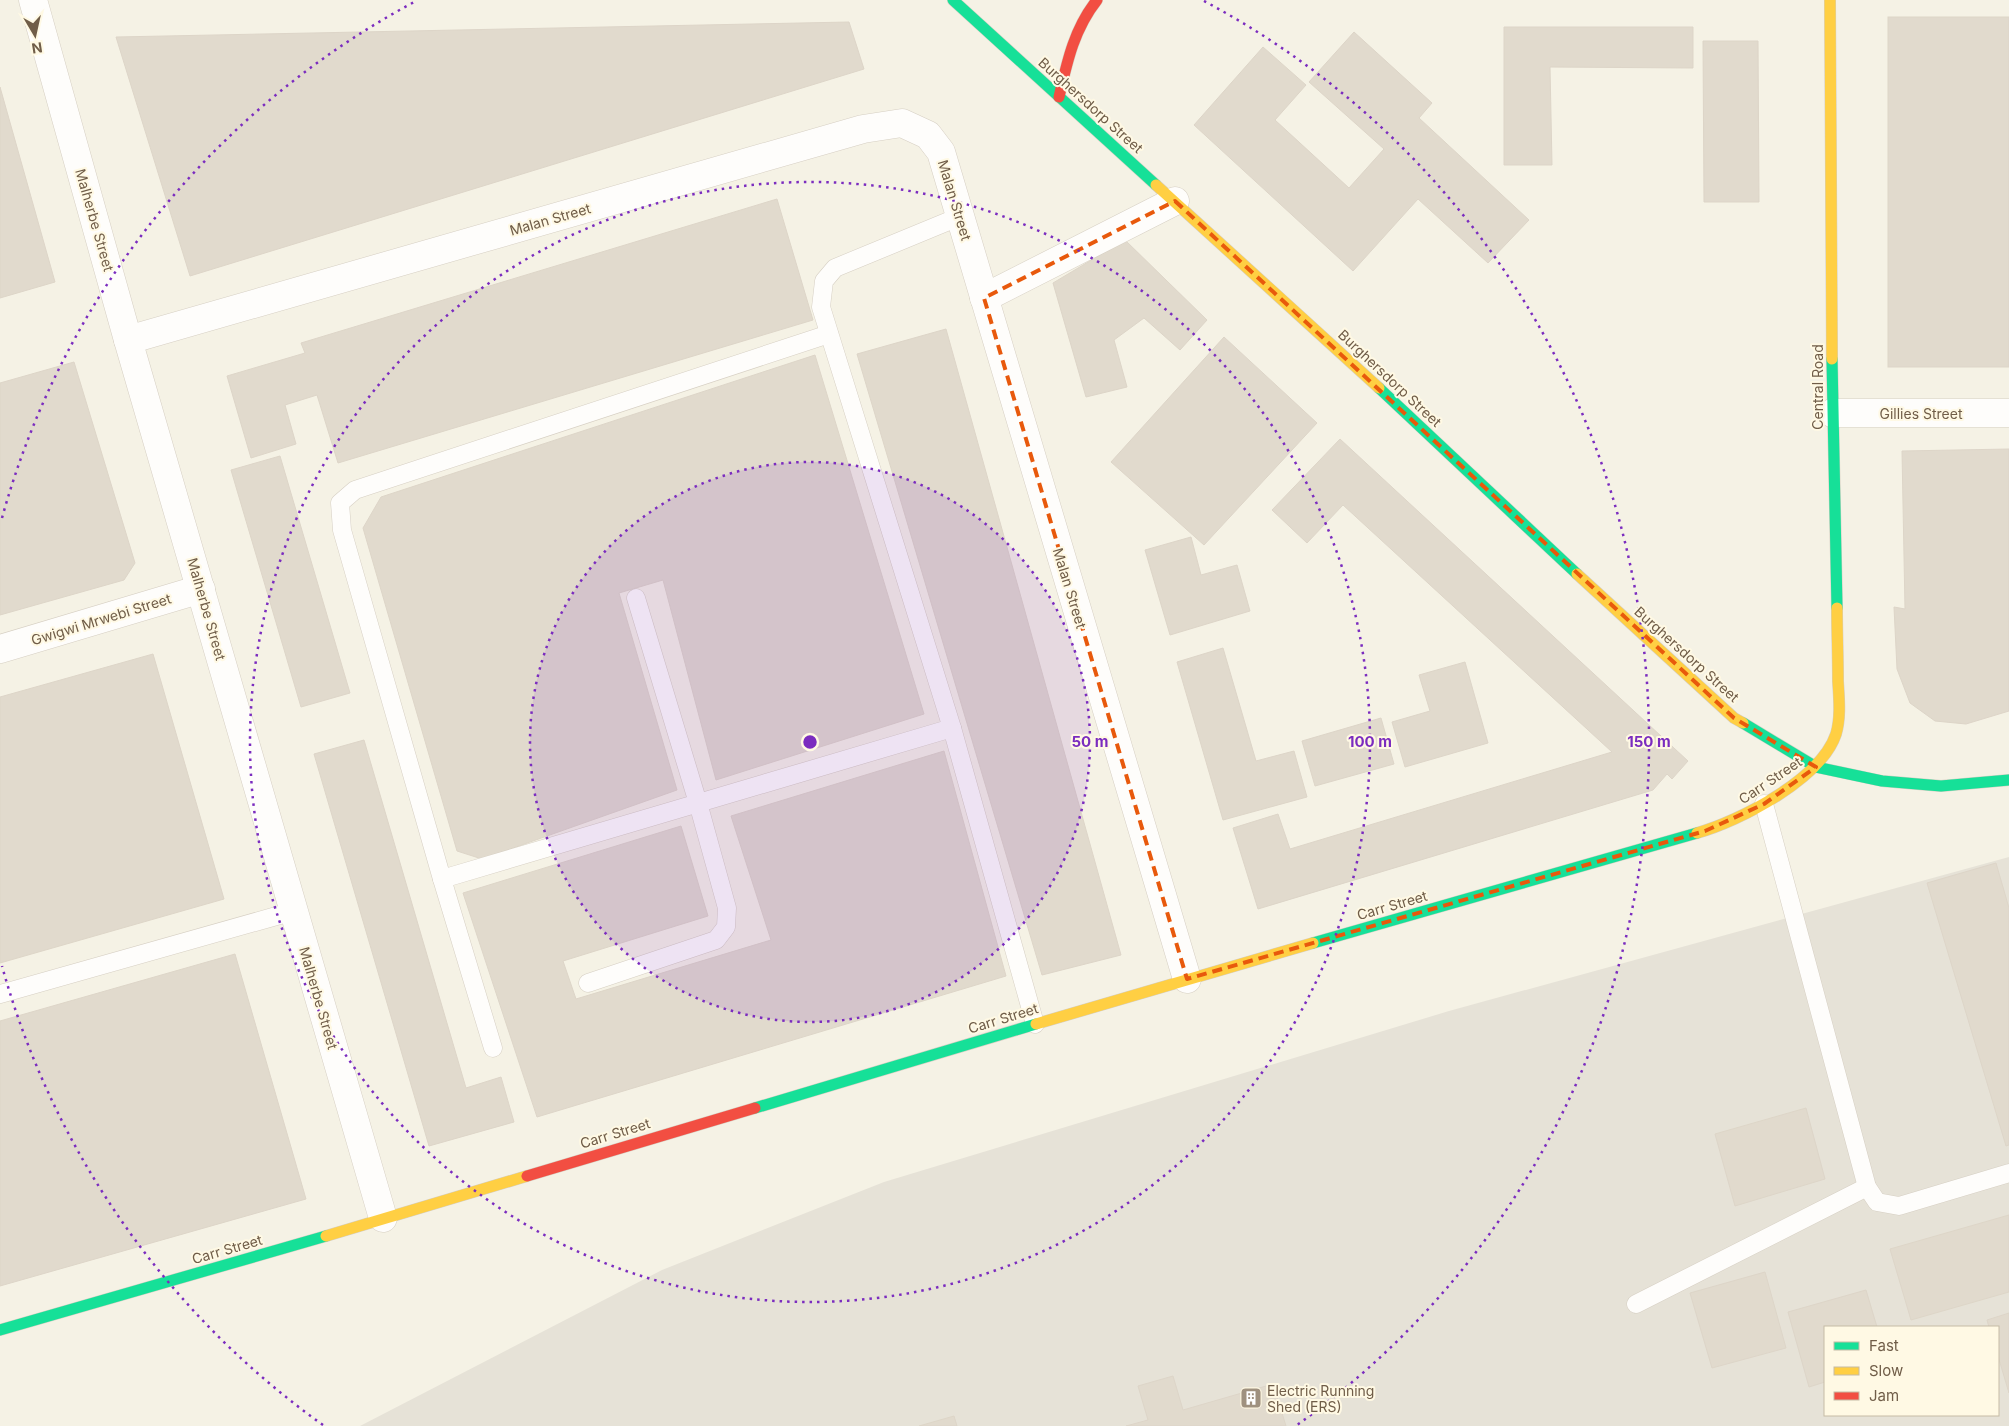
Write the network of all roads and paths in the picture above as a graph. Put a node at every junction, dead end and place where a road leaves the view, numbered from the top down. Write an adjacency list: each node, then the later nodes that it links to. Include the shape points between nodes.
1 (33, 0): 10 (street, Malherbe Street)
2 (953, 0): 5 (street, Burghersdorp Street)
3 (1097, 0): 5 (street, via 1075,32)
4 (1830, 0): 11 (street, Central Road)
5 (1060, 97): 6 (street, Burghersdorp Street)
6 (1174, 201): 8 (street); 17 (street, Burghersdorp Street, via 1734,718)
7 (961, 216): 8 (street, Malan Street); 9 (lane, via 834,268 824,281 821,307); 10 (street, Malan Street, via 941,152 928,135 902,122 863,129)
8 (984, 298): 23 (street, Malan Street)
9 (829, 334): 16 (lane); 21 (lane, via 355,490 340,503 342,530)
10 (128, 340): 13 (street, Malherbe Street)
11 (1832, 413): 12 (street, Gillies Street); 17 (street, Central Road, via 1839,709 1835,736)
12 (2009, 413)
13 (202, 589): 15 (street, Gwigwi Mrwebi Street); 22 (street, Malherbe Street)
14 (636, 598): 19 (lane)
15 (0, 649)
16 (952, 728): 19 (lane); 26 (lane)
17 (1816, 767): 18 (street, Carr Street, via 1882,781 1941,786); 20 (street, Carr Street)
18 (2009, 780)
19 (698, 803): 21 (lane); 24 (lane, via 727,908 726,928 716,940)
20 (1764, 804): 23 (street, Carr Street, via 1733,821 1705,831); 29 (lane)
21 (442, 880): 27 (lane)
22 (294, 911): 25 (lane); 30 (street, Malherbe Street)
23 (1187, 979): 26 (street, Carr Street)
24 (588, 983)
25 (0, 994)
26 (1035, 1024): 30 (street, Carr Street)
27 (493, 1048)
28 (2009, 1173): 29 (lane, via 1899,1206 1877,1202)
29 (1867, 1187): 31 (lane)
30 (383, 1218): 32 (street, Carr Street)
31 (1636, 1304)
32 (0, 1330)

